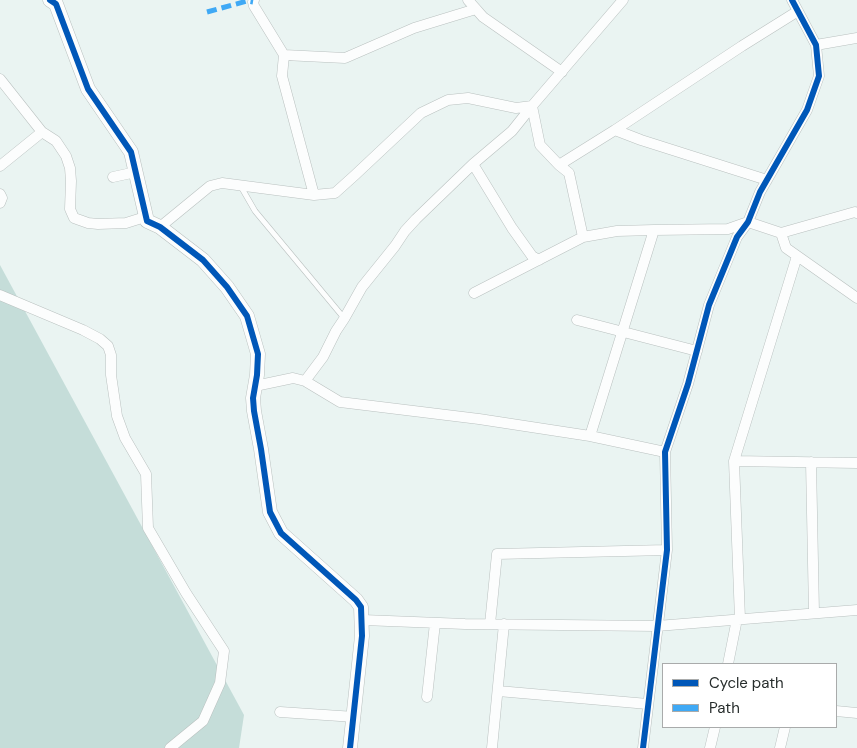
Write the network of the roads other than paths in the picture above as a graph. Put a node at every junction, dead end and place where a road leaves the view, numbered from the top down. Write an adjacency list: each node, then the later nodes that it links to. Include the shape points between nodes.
1 (50, 0): 19 (street, via 56,4 88,89 131,152)
2 (254, 0): 10 (street, via 254,6)
3 (468, 0): 6 (street)
4 (623, 0): 11 (street)
5 (792, 0): 7 (street)
6 (476, 10): 10 (street, via 414,28 346,58); 11 (street)
7 (798, 11): 9 (street); 14 (street)
8 (857, 38): 9 (street)
9 (816, 45): 21 (street, via 819,76 806,110)
10 (284, 56): 24 (street, via 282,76)
11 (562, 72): 13 (street)
12 (0, 79): 15 (street)
13 (532, 106): 16 (street, via 512,131); 17 (street, via 540,145); 24 (street, via 516,108 468,98 448,100 421,113 335,193)
14 (615, 130): 17 (street); 21 (street)
15 (42, 132): 18 (street); 27 (street, via 56,142 66,156 71,181 70,209 74,218 98,224 126,223)
16 (472, 164): 34 (street, via 512,228); 38 (street, via 405,231 362,286)
17 (559, 165): 32 (street, via 569,173)
18 (0, 166)
19 (136, 172): 20 (street); 27 (street)
20 (113, 177)
21 (767, 180): 28 (street)
22 (240, 185): 24 (street); 29 (street, via 222,182 210,186); 38 (lane, via 255,211)
23 (0, 194): 25 (street)
24 (314, 195)
25 (0, 203)
26 (857, 213): 31 (street)
27 (145, 217): 29 (street)
28 (748, 222): 30 (street, via 728,229); 31 (street); 41 (street, via 737,237 709,305)
29 (160, 227): 43 (street, via 203,260 227,286 247,316 258,354)
30 (654, 230): 32 (street); 40 (street)
31 (782, 233): 33 (street, via 786,248)
32 (583, 237): 34 (street)
33 (797, 256): 37 (street); 46 (street)
34 (538, 260): 35 (street)
35 (474, 293)
36 (0, 296): 68 (street, via 83,330 108,346 112,355 111,375 119,422 146,474 148,528 224,651 220,683 203,721)
37 (857, 298)
38 (344, 319): 42 (street)
39 (577, 320): 40 (street)
40 (621, 331): 41 (street); 44 (street)
41 (697, 351): 45 (street)
42 (305, 381): 43 (street, via 293,378); 44 (street, via 340,402)
43 (255, 386): 53 (street, via 254,411 270,512 281,533 356,600)
44 (590, 436): 45 (street)
45 (665, 452): 49 (street)
46 (734, 461): 47 (street); 52 (street)
47 (811, 462): 48 (street); 51 (street)
48 (857, 463)
49 (667, 550): 55 (street, via 497,554); 57 (street)
50 (857, 610): 51 (street)
51 (814, 613): 52 (street)
52 (739, 619): 57 (street); 58 (street)
53 (363, 620): 54 (street); 65 (street)
54 (435, 623): 55 (street); 60 (street)
55 (490, 624): 56 (street)
56 (504, 624): 57 (street); 59 (street)
57 (657, 626): 61 (street)
58 (728, 663)
59 (498, 691): 61 (street); 70 (street)
60 (427, 697)
61 (648, 704): 71 (street)
62 (837, 711): 64 (street)
63 (280, 712): 65 (street)
64 (857, 713)
65 (354, 716): 69 (street)
66 (714, 728): 72 (street)
67 (784, 728): 73 (street)
68 (170, 748)
69 (350, 748)
70 (495, 748)
71 (643, 748)
72 (710, 748)
73 (780, 748)

